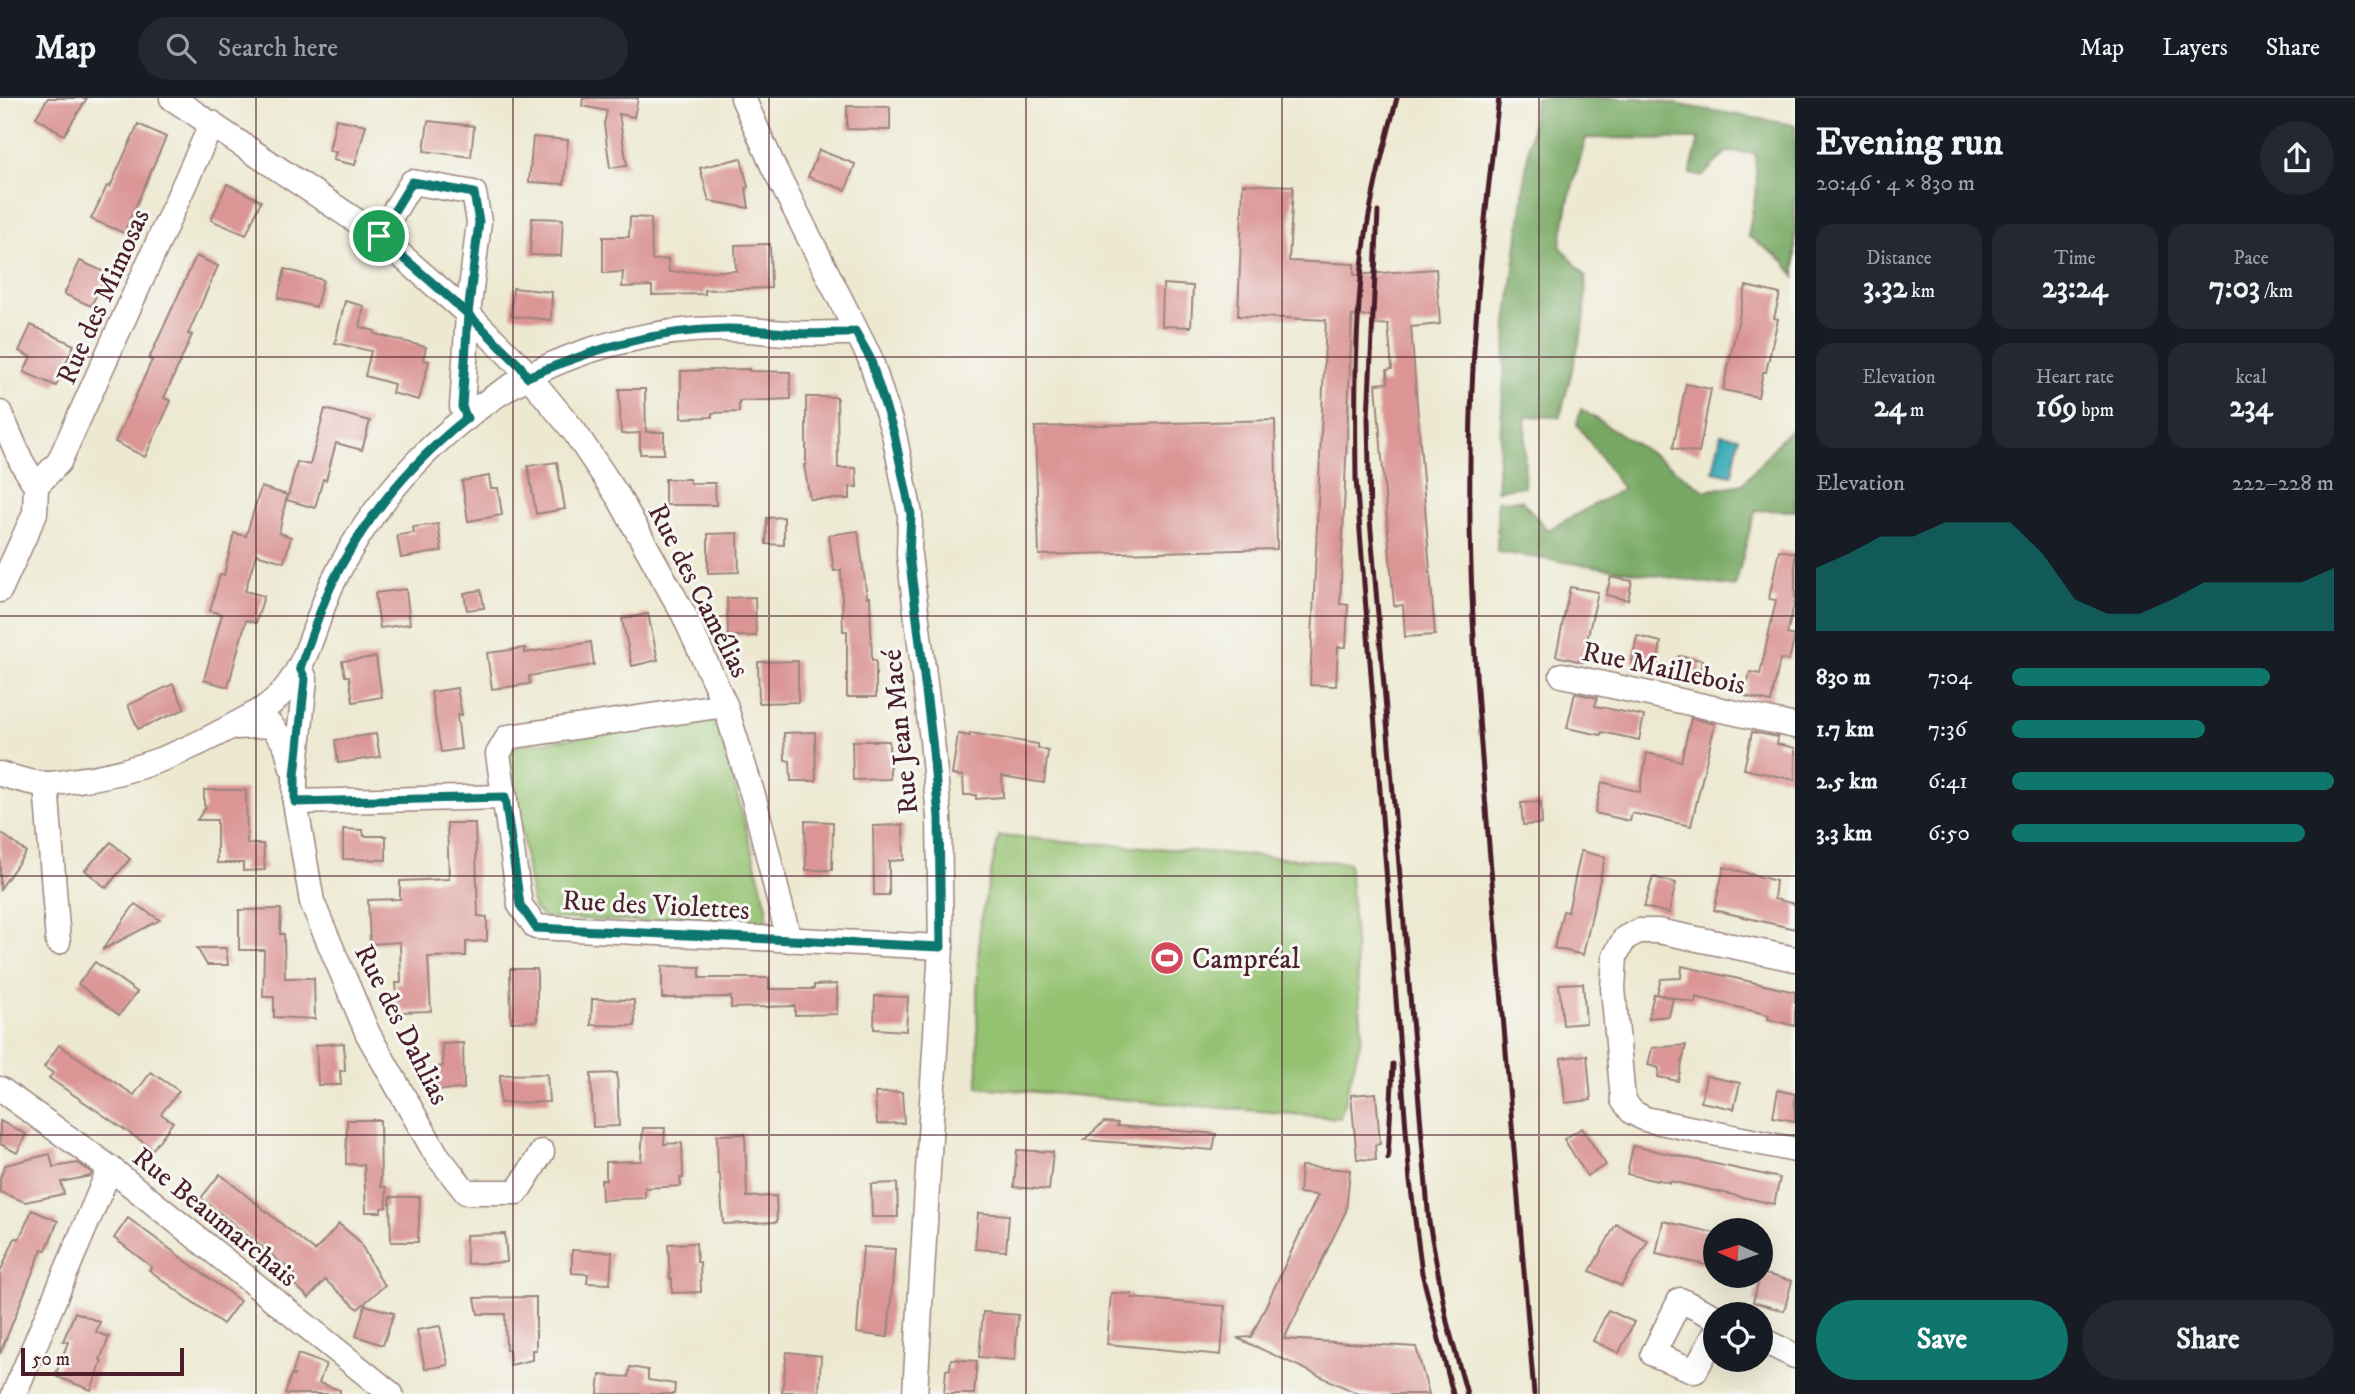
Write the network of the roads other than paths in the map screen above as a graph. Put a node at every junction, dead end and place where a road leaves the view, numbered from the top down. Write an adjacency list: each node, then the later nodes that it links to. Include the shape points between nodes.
1 (172, 98): 3 (street, Rue des Camélias)
2 (743, 98): 6 (street, Rue Jean Macé)
3 (212, 123): 4 (street, Rue des Camélias); 10 (street, Rue des Mimosas, via 59,462)
4 (379, 236): 5 (street, Rue des Camélias); 5 (street, via 412,182 474,193 479,222)
5 (468, 314): 7 (street, Rue des Camélias); 9 (street, via 462,407)
6 (855, 331): 7 (street, Rue des Dahlias, via 670,333 582,354); 26 (street, Rue Jean Macé, via 870,358 894,434 911,514 909,555 939,817)
7 (527, 377): 9 (street, Rue des Dahlias); 15 (street, Rue des Camélias, via 573,431 619,498 684,615)
8 (0, 412): 10 (street)
9 (467, 418): 12 (street, Rue des Dahlias, via 416,463 377,509 324,601)
10 (36, 486): 11 (street, via 35,513)
11 (0, 590)
12 (300, 668): 14 (street, Rue des Dahlias); 16 (street, Rue des Dahlias, via 305,679)
13 (1562, 675): 17 (street, Rue Maillebois)
14 (279, 696): 16 (street); 18 (street, Rue des Dahlias)
15 (725, 705): 22 (street, Rue des Violettes, via 508,737 498,754); 24 (street, Rue des Camélias)
16 (302, 710): 20 (street, Rue des Dahlias)
17 (1795, 726)
18 (229, 728): 20 (street, Rue des Dahlias, via 271,725 286,745); 21 (street, Rue des Dahlias, via 180,754 122,772)
19 (0, 774): 21 (street)
20 (295, 776): 23 (street, Rue des Dahlias)
21 (46, 784): 25 (street)
22 (505, 797): 23 (street); 24 (street, Rue des Violettes, via 520,905 536,928)
23 (295, 802): 30 (street, Rue des Dahlias, via 312,902 368,1034 436,1154 466,1192 517,1192)
24 (789, 940): 26 (street, Rue des Violettes)
25 (58, 942)
26 (941, 947): 40 (street, Rue Jean Macé)
27 (1795, 959): 29 (street, via 1639,931 1625,939 1615,956 1614,988 1623,1100 1632,1111 1645,1119)
28 (0, 1089): 31 (street, Rue Beaumarchais)
29 (1795, 1150)
30 (542, 1152)
31 (110, 1168): 36 (street, Rue Beaumarchais); 37 (street)
32 (1703, 1311): 34 (street, via 1680,1300 1653,1354 1695,1371)
33 (1773, 1345): 35 (street)
34 (1703, 1356)
35 (1795, 1356)
36 (363, 1370): 38 (street); 39 (street, Rue Beaumarchais)
37 (14, 1394)
38 (356, 1394)
39 (391, 1394)
40 (915, 1394)

